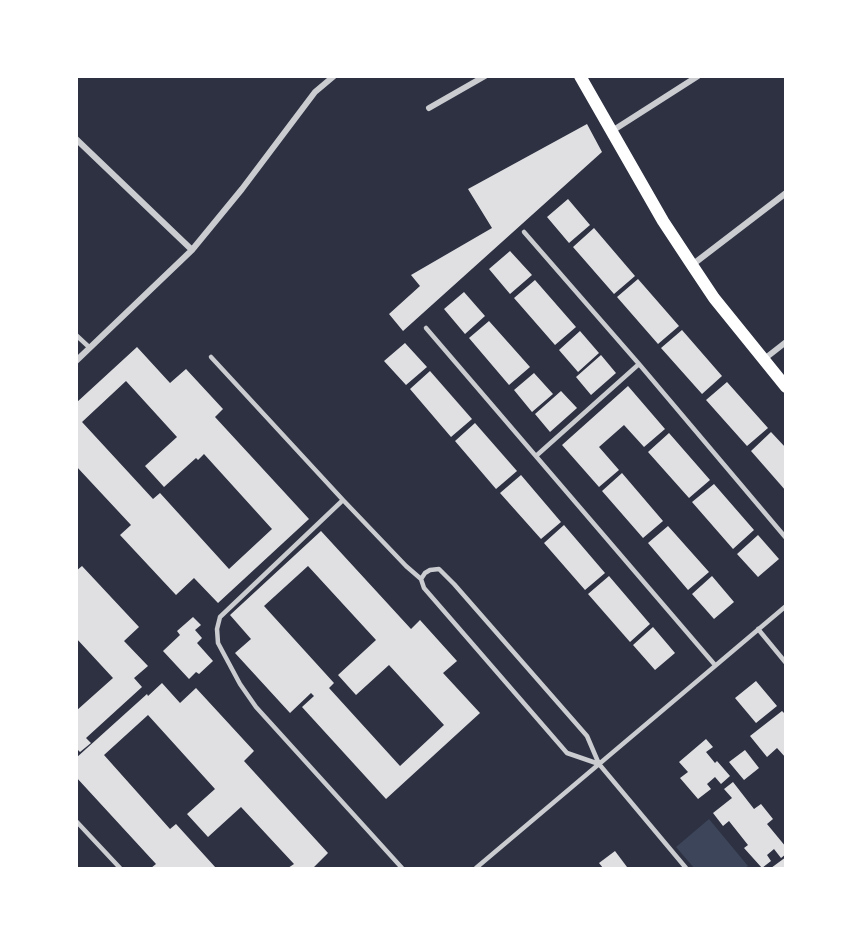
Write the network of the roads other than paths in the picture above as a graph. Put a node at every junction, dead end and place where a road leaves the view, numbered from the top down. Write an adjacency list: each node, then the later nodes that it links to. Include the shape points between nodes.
1 (334, 76): 10 (street, via 315,92)
2 (485, 76): 5 (street)
3 (580, 76): 6 (main road)
4 (698, 76): 6 (street)
5 (429, 108)
6 (612, 131): 11 (main road)
7 (76, 139): 10 (street)
8 (786, 193): 11 (street)
9 (524, 232): 19 (lane)
10 (192, 250): 15 (street)
11 (692, 265): 17 (main road)
12 (426, 328): 21 (lane)
13 (76, 335): 15 (lane)
14 (786, 342): 17 (street)
15 (90, 348): 18 (street)
16 (211, 357): 22 (lane)
17 (764, 360): 20 (main road)
18 (76, 361)
19 (639, 364): 21 (lane); 23 (lane)
20 (786, 387)
21 (536, 456): 28 (lane)
22 (343, 500): 24 (lane); 32 (lane, via 220,617 218,643 256,706)
23 (786, 538)
24 (421, 579): 29 (lane, via 424,588 567,753); 29 (lane, via 430,570 443,571 588,736)
25 (786, 606): 26 (lane)
26 (758, 629): 27 (lane); 28 (lane)
27 (786, 663)
28 (715, 665): 29 (lane)
29 (599, 764): 33 (lane); 34 (lane)
30 (76, 821): 31 (lane)
31 (120, 868)
32 (402, 868)
33 (476, 868)
34 (686, 868)

